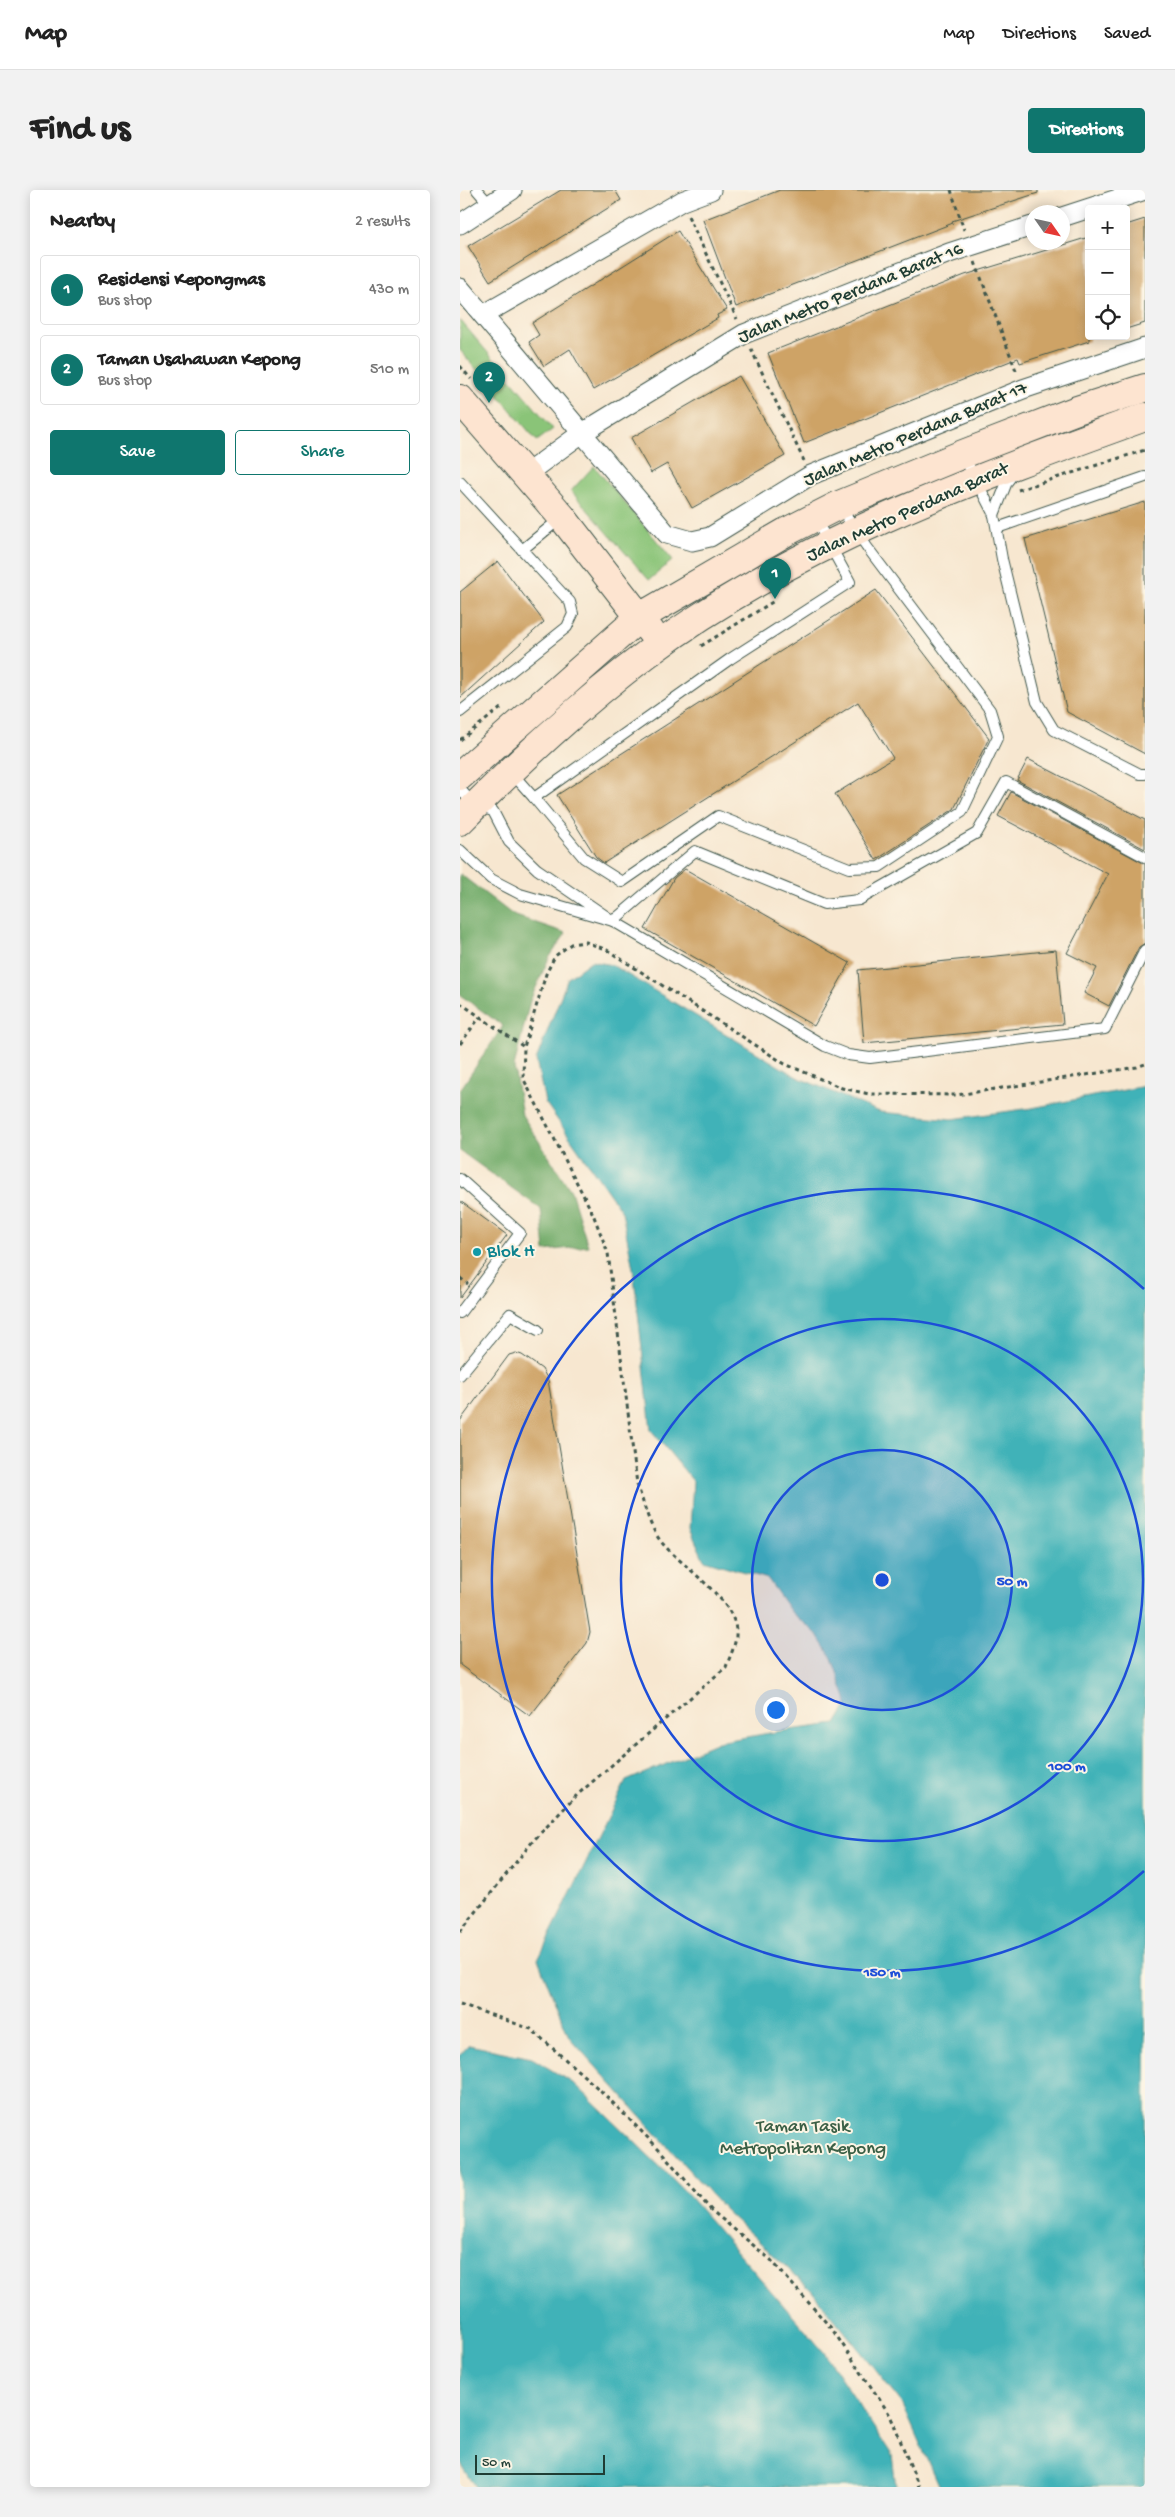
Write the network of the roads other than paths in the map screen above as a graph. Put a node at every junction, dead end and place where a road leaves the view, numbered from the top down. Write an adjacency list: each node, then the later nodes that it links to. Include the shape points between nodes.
1 (477, 190): 5 (lane)
2 (512, 190): 5 (street)
3 (711, 190): 10 (street, via 682,202)
4 (1145, 190): 6 (street)
5 (490, 204): 7 (street)
6 (1070, 213)
7 (460, 224)
8 (1025, 228): 15 (street, Jalan Metro Perdana Barat 16, via 969,246 744,334)
9 (460, 288): 10 (street)
10 (483, 315): 15 (street)
11 (1145, 348): 15 (street, Jalan Metro Perdana Barat 17, via 1024,389 811,475 710,537 692,541 667,534)
12 (1145, 388): 17 (street, Jalan Metro Perdana Barat, via 1077,410)
13 (460, 399): 18 (street)
14 (1145, 417): 16 (street, Jalan Metro Perdana Barat)
15 (582, 432): 18 (street, Jalan Metro Perdana Barat 16)
16 (1050, 451): 20 (street, Jalan Metro Perdana Barat); 23 (lane, via 1014,473)
17 (963, 454): 20 (lane); 22 (street, Jalan Metro Perdana Barat)
18 (526, 474): 24 (street)
19 (1145, 477): 26 (lane)
20 (976, 481): 23 (lane); 27 (street, Jalan Metro Perdana Barat)
21 (460, 482): 29 (lane)
22 (839, 505): 25 (street, Jalan Metro Perdana Barat); 27 (lane)
23 (994, 515): 26 (lane)
24 (562, 517): 29 (lane); 30 (street)
25 (814, 517): 28 (lane); 30 (street, Jalan Metro Perdana Barat)
26 (997, 528): 34 (lane, via 1037,702 1054,730)
27 (856, 532): 28 (street, Jalan Metro Perdana Barat); 36 (lane, via 990,710 998,736 962,812 879,867 849,868 718,816 622,882 584,858)
28 (830, 544): 31 (street, Jalan Metro Perdana Barat, via 734,597); 36 (lane, via 850,582 730,659)
29 (522, 550): 32 (lane, via 570,602 573,614 567,627)
30 (640, 617): 31 (street); 35 (street, Jalan Metro Perdana Barat)
31 (661, 645): 33 (street, Jalan Metro Perdana Barat, via 557,728)
32 (460, 712)
33 (510, 771): 36 (lane); 37 (street, Jalan Metro Perdana Barat)
34 (1145, 774)
35 (460, 776)
36 (534, 798)
37 (465, 805): 40 (lane, via 493,811 509,842 537,869)
38 (460, 850): 40 (lane, via 491,879 520,894)
39 (1145, 857): 40 (lane, via 1006,782 977,833 859,900 824,904 696,851)
40 (613, 921): 41 (lane, via 825,1046 848,1055 870,1058 1104,1029)
41 (1145, 950)
42 (460, 1179): 43 (lane, via 520,1233)
43 (460, 1313)
44 (538, 1330): 45 (lane, via 510,1314)
45 (460, 1375)

